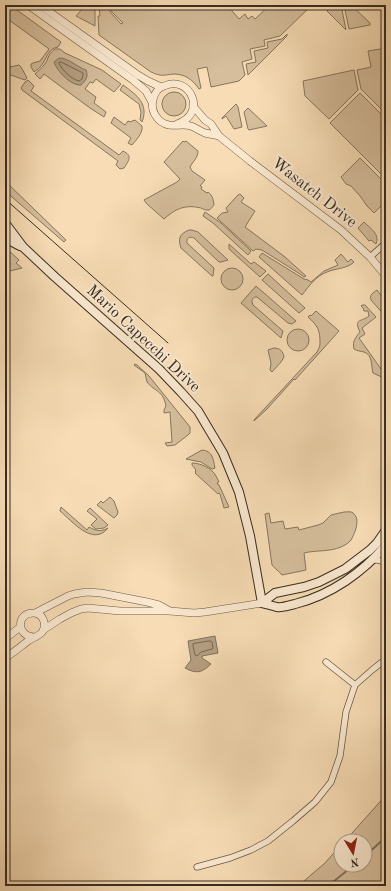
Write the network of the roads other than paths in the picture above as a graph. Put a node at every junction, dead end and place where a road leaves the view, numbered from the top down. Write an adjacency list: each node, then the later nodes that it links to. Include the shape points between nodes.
1 (28, 5): 4 (street, Wasatch Drive, via 133,80 146,91)
2 (40, 5): 3 (street, via 138,75)
3 (161, 87): 4 (street); 5 (street, Wasatch Drive, via 168,84 182,85 192,95)
4 (152, 102): 6 (street, Wasatch Drive, via 157,118 170,125)
5 (194, 106): 6 (street, via 187,119); 7 (street, Wasatch Drive)
6 (177, 124): 7 (street, Wasatch Drive)
7 (220, 136): 12 (street, Wasatch Drive, via 341,230)
8 (5, 223): 11 (main road, Mario Capecchi Drive)
9 (5, 238): 11 (main road, Mario Capecchi Drive)
10 (386, 243): 12 (street)
11 (23, 247): 18 (main road, Mario Capecchi Drive, via 154,365 198,410 224,453 239,492)
12 (370, 256): 13 (street, Wasatch Drive)
13 (386, 276)
14 (386, 530): 18 (main road, via 370,550 336,575 312,585 275,593)
15 (386, 545): 16 (main road)
16 (372, 560): 17 (street); 18 (main road, via 333,588 310,599 278,607)
17 (386, 562)
18 (262, 603): 19 (street, via 205,612)
19 (170, 611): 20 (street, via 147,602 87,592 68,596); 21 (street, via 88,608 76,610)
20 (37, 614): 21 (street, via 44,621); 22 (street, via 31,613 22,619)
21 (44, 628): 22 (street, via 41,633)
22 (26, 632): 23 (street); 24 (street)
23 (5, 639)
24 (5, 658)
25 (386, 659): 27 (street)
26 (326, 662): 27 (street)
27 (355, 685): 28 (street, via 346,712 340,756 331,782 315,802 268,841 230,858)
28 (197, 866)

